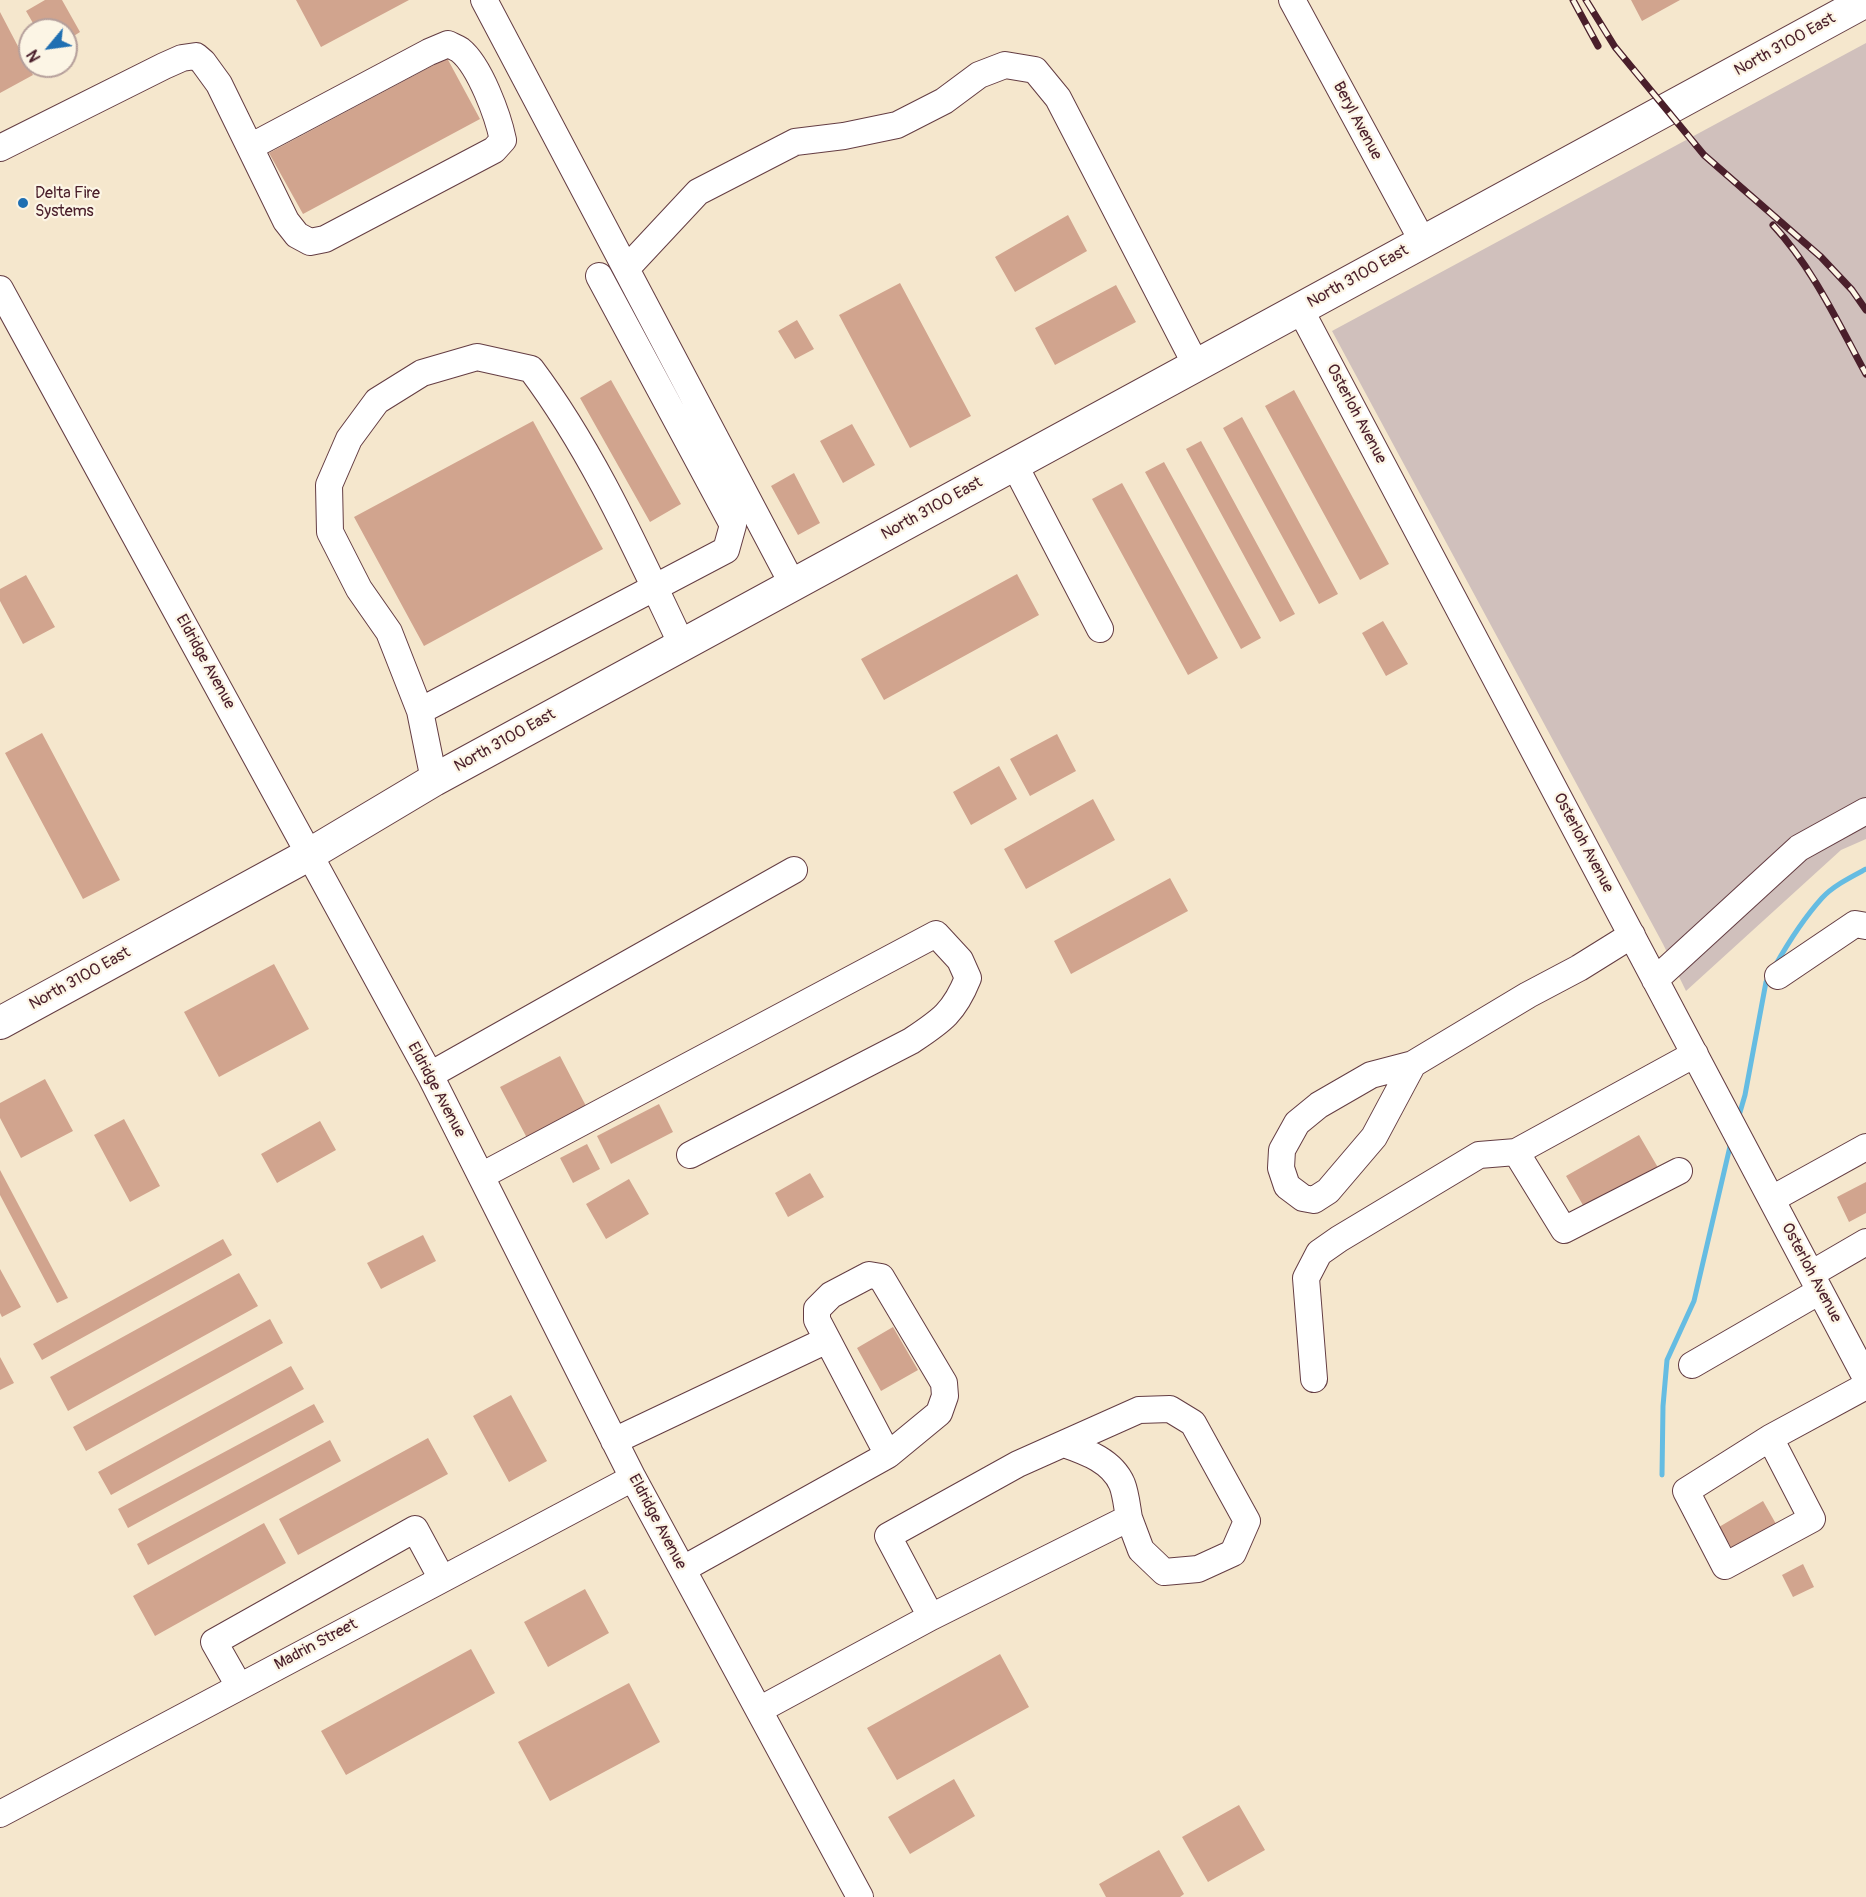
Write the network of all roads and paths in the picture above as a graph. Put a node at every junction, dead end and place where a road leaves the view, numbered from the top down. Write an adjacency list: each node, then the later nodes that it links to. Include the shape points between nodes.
1 (484, 0): 7 (street)
2 (1292, 0): 6 (street, Beryl Avenue)
3 (1866, 1): 6 (main road, North 3100 East)
4 (250, 147): 4 (street, via 286,220 297,235 310,242 325,239 494,150 503,140 480,77 461,51 448,44); 5 (street, via 219,84 196,56 164,66)
5 (0, 148)
6 (1423, 242): 10 (main road, North 3100 East)
7 (627, 268): 11 (street, via 698,192 795,142 897,125 944,100 979,75 1005,65 1035,70 1058,98); 13 (street)
8 (599, 276): 14 (street, via 733,525 726,550)
9 (0, 289): 20 (street, Eldridge Avenue)
10 (1300, 309): 11 (main road, North 3100 East); 23 (street, Osterloh Avenue)
11 (1196, 365): 12 (main road, North 3100 East)
12 (1014, 464): 13 (main road, North 3100 East); 15 (street)
13 (793, 585): 16 (main road, North 3100 East)
14 (654, 586): 16 (street); 17 (street); 17 (street, via 557,403 531,369 477,357 422,373 377,401 349,439 329,485 330,532 359,589 390,632)
15 (1100, 629)
16 (682, 645): 18 (main road, North 3100 East)
17 (420, 711): 18 (street)
18 (434, 780): 20 (main road, North 3100 East)
19 (1866, 811): 25 (street, via 1799,848)
20 (309, 854): 26 (main road, North 3100 East); 29 (street, Eldridge Avenue)
21 (794, 870): 29 (street)
22 (1866, 926): 24 (street, via 1855,924)
23 (1632, 935): 25 (street, Osterloh Avenue); 28 (street)
24 (1778, 976)
25 (1655, 980): 27 (street, Osterloh Avenue)
26 (0, 1023)
27 (1695, 1054): 31 (street); 35 (street, Osterloh Avenue)
28 (1413, 1065): 28 (street, via 1374,1137 1328,1191 1314,1200 1303,1198 1287,1186 1281,1167 1282,1149 1297,1123 1319,1105 1371,1075)
29 (430, 1076): 34 (street, Eldridge Avenue)
30 (1866, 1147): 35 (street)
31 (1516, 1152): 33 (street, via 1564,1230); 41 (street, via 1479,1155 1319,1253 1306,1278)
32 (690, 1155): 34 (street, via 911,1041 943,1019 960,999 968,978 960,960 936,934)
33 (1679, 1171)
34 (481, 1176): 44 (street, Eldridge Avenue)
35 (1772, 1199): 37 (street, Osterloh Avenue)
36 (1866, 1242): 37 (street)
37 (1816, 1283): 39 (street); 40 (street, Osterloh Avenue)
38 (827, 1340): 44 (street); 46 (street); 46 (street, via 817,1320 817,1309 831,1295 869,1275 881,1277 944,1383 939,1413)
39 (1692, 1365)
40 (1866, 1378)
41 (1314, 1379)
42 (1866, 1386): 43 (street)
43 (1770, 1438): 43 (street, via 1812,1519 1725,1566 1686,1491)
44 (614, 1441): 47 (street, Eldridge Avenue)
45 (1064, 1444): 48 (street, via 1107,1463 1122,1484); 48 (street, via 1139,1410 1170,1408 1193,1424 1247,1521 1233,1553 1198,1569 1164,1572 1141,1550); 51 (street, via 1018,1464 888,1536)
46 (888, 1455): 49 (street)
47 (633, 1478): 49 (street, Eldridge Avenue); 50 (street, Madrin Street)
48 (1129, 1518): 51 (street)
49 (682, 1569): 53 (street, Eldridge Avenue)
50 (442, 1579): 52 (street, Madrin Street); 52 (street, via 416,1529 214,1642)
51 (930, 1617): 53 (street)
52 (239, 1686): 54 (street, Madrin Street)
53 (759, 1710): 55 (street, Eldridge Avenue)
54 (0, 1814)
55 (860, 1897)

